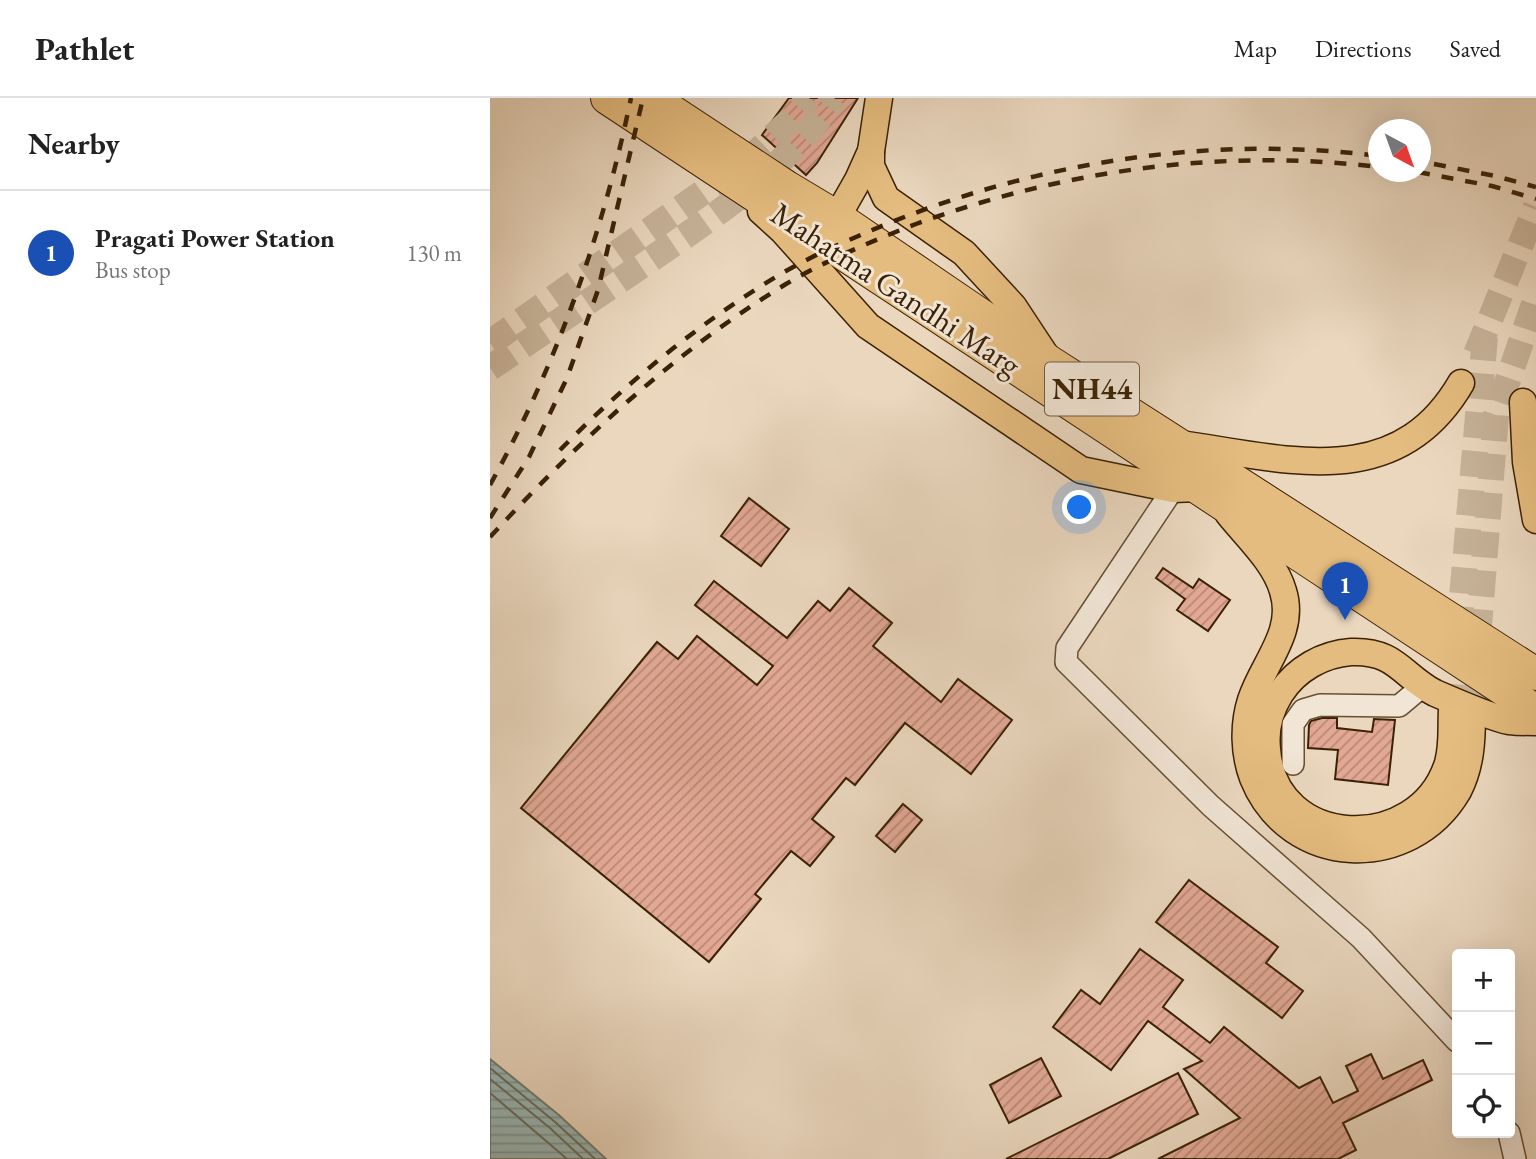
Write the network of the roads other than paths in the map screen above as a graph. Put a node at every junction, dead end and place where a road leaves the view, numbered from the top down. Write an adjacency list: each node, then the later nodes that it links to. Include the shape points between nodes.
1 (607, 98): 5 (highway, Mahatma Gandhi Marg)
2 (652, 98): 6 (highway, Mahatma Gandhi Marg / NH44)
3 (879, 98): 4 (main road)
4 (870, 151): 6 (main road); 7 (main road, via 871,166 886,198 964,253 1013,306)
5 (714, 168): 11 (highway, Mahatma Gandhi Marg); 11 (main road, via 783,231 868,326 1081,470)
6 (837, 216): 7 (highway, Mahatma Gandhi Marg / NH44)
7 (1050, 362): 10 (highway, Mahatma Gandhi Marg / NH44)
8 (1461, 383): 10 (main road, via 1442,412 1418,434 1388,451 1357,460 1304,460)
9 (1523, 402): 12 (main road, via 1525,462)
10 (1176, 443): 13 (highway, Mahatma Gandhi Marg / NH44)
11 (1196, 493): 14 (main road, via 1273,570 1283,591 1283,634 1251,700 1246,746 1259,791 1288,825 1320,843 1358,850 1389,845 1418,832 1441,813 1458,790 1472,748 1462,712 1443,777 1406,817 1380,828 1352,830 1317,822 1299,811 1275,782 1267,758 1266,733 1278,696 1315,662 1340,654 1366,653 1390,659); 15 (highway, Mahatma Gandhi Marg); 18 (lane, via 1067,648 1066,662 1210,806 1361,938)
12 (1536, 520)
13 (1536, 674)
14 (1424, 685): 16 (main road, via 1508,721); 17 (lane, via 1399,706 1320,705 1303,710 1293,724)
15 (1536, 711)
16 (1536, 722)
17 (1293, 764)
18 (1452, 1036)
19 (1510, 1138): 20 (lane)
20 (1515, 1159)

